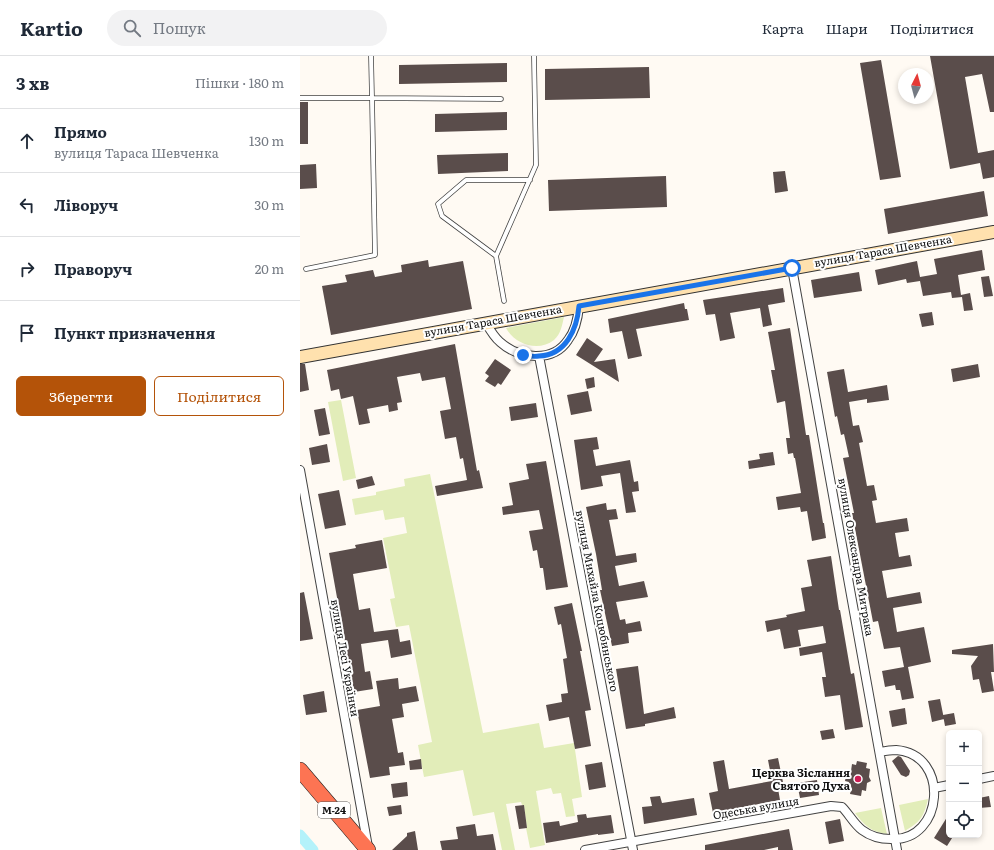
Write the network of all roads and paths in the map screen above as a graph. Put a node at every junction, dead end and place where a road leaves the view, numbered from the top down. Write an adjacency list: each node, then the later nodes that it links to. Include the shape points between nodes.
1 (371, 56): 4 (lane)
2 (534, 56): 6 (lane, via 536,165)
3 (300, 98): 4 (lane)
4 (372, 98): 5 (lane); 10 (lane, via 375,255)
5 (501, 99)
6 (530, 180): 8 (lane); 8 (lane, via 466,180 438,204 442,216)
7 (994, 232): 9 (street, вулиця Тараса Шевченка)
8 (496, 256): 11 (lane)
9 (792, 268): 12 (street, вулиця Тараса Шевченка); 17 (street, вулиця Олександра Митрака)
10 (306, 269)
11 (504, 301)
12 (579, 306): 13 (street, вулиця Тараса Шевченка); 14 (street, via 578,318 568,341 550,354)
13 (486, 323): 14 (street, via 500,343 523,355); 15 (street, вулиця Тараса Шевченка)
14 (539, 356): 24 (street, вулиця Михайла Коцюбинського)
15 (300, 357)
16 (300, 470): 25 (street, вулиця Лесі Українки)
17 (880, 752): 22 (street, Одеська вулиця, via 895,750 907,752 917,758 931,776); 23 (street, вулиця Олександра Митрака)
18 (300, 770): 25 (highway, М-24)
19 (994, 776): 20 (street)
20 (982, 778)
21 (946, 786): 22 (street)
22 (934, 788): 23 (street, Одеська вулиця, via 933,804 927,821 909,836)
23 (896, 839): 24 (street, Одеська вулиця, via 873,836 855,824 842,807 830,806); 27 (street, вулиця Олександра Митрака)
24 (632, 846): 26 (street, Одеська вулиця)
25 (368, 850)
26 (585, 850)
27 (897, 850)

